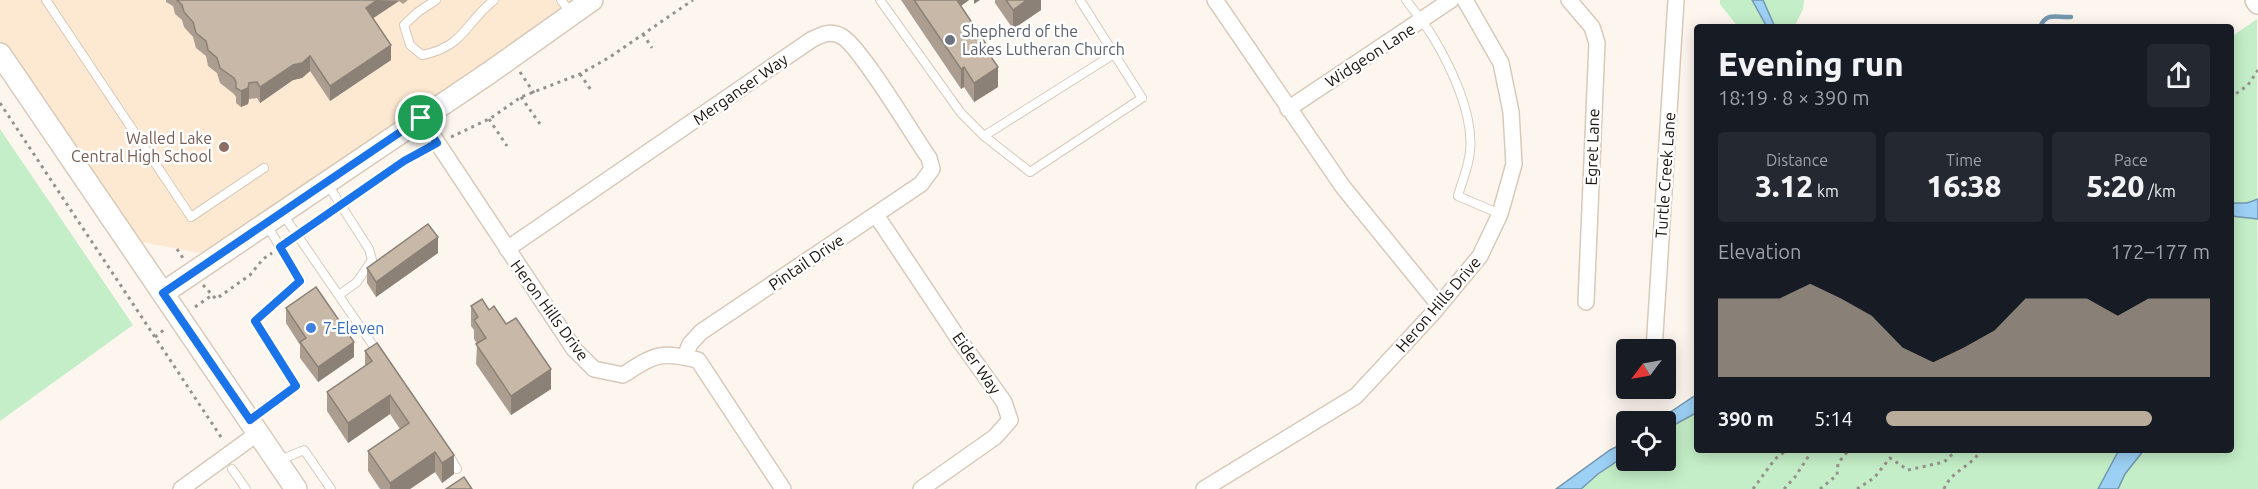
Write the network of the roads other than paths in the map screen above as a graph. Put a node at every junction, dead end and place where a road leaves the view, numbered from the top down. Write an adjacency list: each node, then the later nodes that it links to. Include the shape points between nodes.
1 (46, 0): 20 (lane, via 191,217)
2 (436, 0): 3 (lane, via 404,26 410,45 422,55 440,52 455,41)
3 (494, 0)
4 (592, 0): 13 (street)
5 (880, 0): 19 (lane, via 961,113)
6 (1215, 0): 17 (street)
7 (1406, 0): 14 (lane)
8 (1451, 0): 14 (street, Widgeon Lane)
9 (1465, 0): 23 (street, Heron Hills Drive, via 1501,63 1511,112 1514,164)
10 (1569, 0): 29 (street, Egret Lane, via 1592,27 1597,43)
11 (1676, 0): 31 (street, Turtle Creek Lane)
12 (1079, 1): 16 (lane)
13 (566, 7): 18 (street, via 510,58)
14 (1421, 21): 17 (street, Widgeon Lane); 23 (lane, via 1445,58 1468,123 1470,150 1458,196)
15 (0, 54): 27 (street)
16 (1114, 54): 19 (lane); 19 (lane, via 1142,98 1030,172)
17 (1288, 109): 30 (street, via 1343,187)
18 (421, 118): 22 (street); 26 (street, Heron Hills Drive)
19 (984, 136)
20 (264, 168)
21 (933, 169): 24 (street, Pintail Drive, via 921,184); 26 (street, Merganser Way, via 861,56 843,36 829,32 810,40)
22 (326, 181): 25 (street); 28 (lane, via 372,260 357,282)
23 (1500, 214): 30 (street, Heron Hills Drive, via 1480,256)
24 (876, 215): 32 (street, Pintail Drive, via 701,332); 44 (street, Eider Way, via 1004,402 1010,420 995,438)
25 (274, 217): 27 (street); 28 (lane, via 297,235); 34 (lane, via 280,247 300,281 255,321 296,386)
26 (507, 249): 32 (street, Heron Hills Drive, via 574,349 594,369 623,375 651,358 671,354)
27 (163, 293): 34 (street)
28 (339, 295): 33 (lane)
29 (1586, 302)
30 (1439, 305): 45 (street, Heron Hills Drive, via 1356,396)
31 (1655, 339)
32 (685, 357): 43 (street, via 698,360)
33 (384, 360)
34 (254, 427): 36 (street); 39 (street, via 231,452)
35 (443, 444): 38 (lane)
36 (278, 460): 41 (street); 42 (lane, via 304,450)
37 (232, 469): 40 (lane)
38 (457, 469)
39 (181, 489)
40 (246, 489)
41 (296, 489)
42 (331, 489)
43 (783, 489)
44 (921, 489)
45 (1204, 489)

